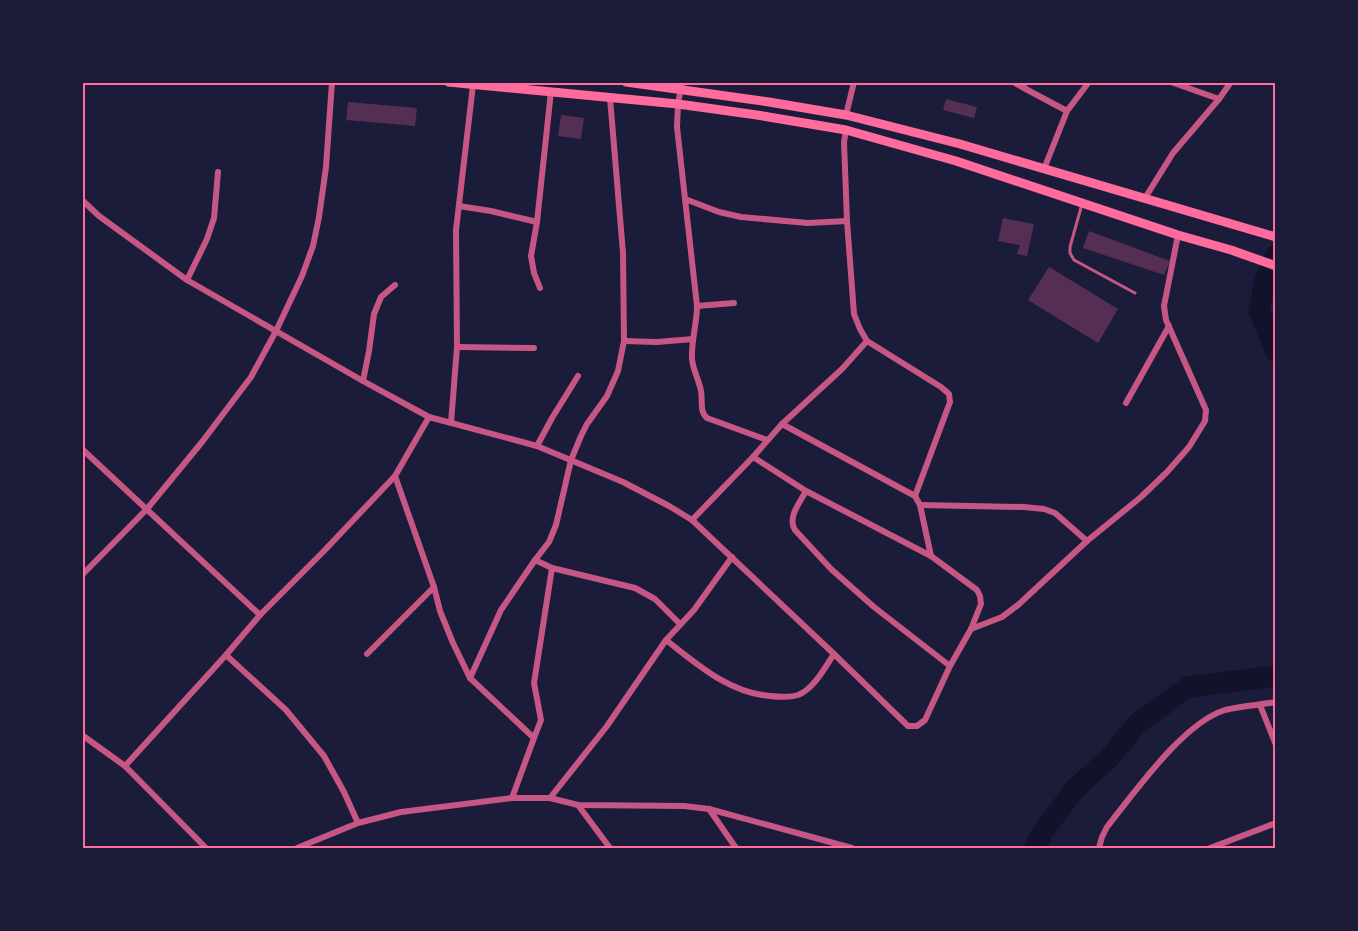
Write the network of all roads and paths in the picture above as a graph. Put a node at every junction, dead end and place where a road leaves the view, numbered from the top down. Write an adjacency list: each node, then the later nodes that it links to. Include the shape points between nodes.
1 (332, 82): 39 (street, via 326,167 313,246)
2 (448, 82): 9 (main road)
3 (626, 82): 12 (main road)
4 (855, 82): 18 (street)
5 (1013, 82): 10 (street)
6 (1089, 82): 17 (street)
7 (1171, 82): 15 (street)
8 (1232, 82): 15 (street)
9 (473, 85): 11 (main road); 26 (street)
10 (1024, 85): 17 (street)
11 (538, 86): 13 (main road)
12 (682, 86): 16 (street); 18 (main road)
13 (551, 91): 14 (main road); 28 (street)
14 (610, 98): 16 (main road); 41 (street, via 623,253)
15 (1219, 99): 22 (street, via 1173,153)
16 (678, 104): 19 (main road); 23 (street)
17 (1067, 111): 20 (street)
18 (846, 115): 20 (main road)
19 (846, 130): 25 (main road); 27 (street)
20 (1044, 169): 22 (main road)
21 (218, 172): 32 (street, via 214,218)
22 (1145, 198): 30 (main road)
23 (684, 199): 27 (street, via 741,217 808,223); 37 (street)
24 (82, 200): 32 (street)
25 (1082, 202): 29 (main road); 35 (lane, via 1070,247 1074,260)
26 (459, 206): 28 (street); 43 (street)
27 (847, 221): 42 (street, via 854,314)
28 (537, 222): 34 (street, via 531,256)
29 (1178, 235): 31 (main road); 38 (street, via 1164,306)
30 (1275, 237)
31 (1275, 266)
32 (187, 280): 39 (street)
33 (395, 285): 46 (street, via 381,297 374,314)
34 (540, 288)
35 (1135, 293)
36 (734, 303): 37 (street)
37 (697, 306): 40 (street)
38 (1169, 326): 47 (street); 62 (street, via 1206,411 1205,421 1167,472)
39 (276, 331): 46 (street); 60 (street, via 251,376)
40 (693, 339): 41 (street); 51 (street, via 693,367 704,416)
41 (624, 341): 55 (street, via 615,379 587,424)
42 (867, 341): 50 (street); 58 (street, via 949,394 950,402)
43 (457, 347): 44 (street); 49 (street)
44 (534, 348)
45 (579, 376): 52 (street)
46 (363, 381): 48 (street)
47 (1126, 404)
48 (429, 417): 49 (street); 56 (street)
49 (451, 423): 52 (street)
50 (782, 424): 51 (street); 58 (street)
51 (767, 440): 54 (street)
52 (537, 446): 55 (street)
53 (82, 449): 60 (street)
54 (753, 457): 57 (street); 61 (street)
55 (571, 460): 61 (street, via 623,482); 65 (street, via 556,525)
56 (395, 476): 68 (street); 69 (street)
57 (806, 491): 63 (street); 76 (street, via 792,518 795,530 865,599)
58 (915, 495): 59 (street)
59 (920, 505): 62 (street, via 1044,508); 63 (street)
60 (147, 509): 67 (street); 69 (street)
61 (692, 520): 64 (street)
62 (1087, 541): 71 (street, via 1018,605 1002,617)
63 (931, 556): 71 (street, via 977,590 981,604)
64 (732, 557): 70 (street); 74 (street)
65 (535, 560): 66 (street); 77 (street, via 501,610)
66 (552, 568): 70 (street, via 635,588 655,599); 81 (street, via 534,683 541,720)
67 (82, 575)
68 (434, 587): 73 (street); 77 (street, via 440,611)
69 (260, 615): 75 (street)
70 (680, 624): 72 (street)
71 (972, 629): 76 (street)
72 (666, 640): 74 (street, via 734,687 771,697 799,695); 85 (street, via 608,726)
73 (368, 654)
74 (834, 654): 76 (street, via 908,726 925,720)
75 (226, 655): 83 (street); 88 (street, via 286,710 324,756)
76 (950, 666)
77 (470, 678): 81 (street)
78 (1275, 702): 79 (street)
79 (1260, 705): 82 (street); 96 (street, via 1225,710 1195,727 1174,746 1107,827)
80 (82, 735): 83 (street)
81 (534, 738): 84 (street)
82 (1275, 745)
83 (124, 765): 90 (street)
84 (512, 798): 85 (street); 88 (street, via 401,812)
85 (550, 798): 86 (street)
86 (578, 805): 87 (street); 93 (street)
87 (709, 809): 94 (street); 95 (street)
88 (358, 823): 92 (street)
89 (1275, 823): 97 (street)
90 (205, 847): 91 (street)
91 (195, 849)
92 (297, 849)
93 (610, 849)
94 (736, 849)
95 (852, 849)
96 (1099, 849)
97 (1210, 849)

